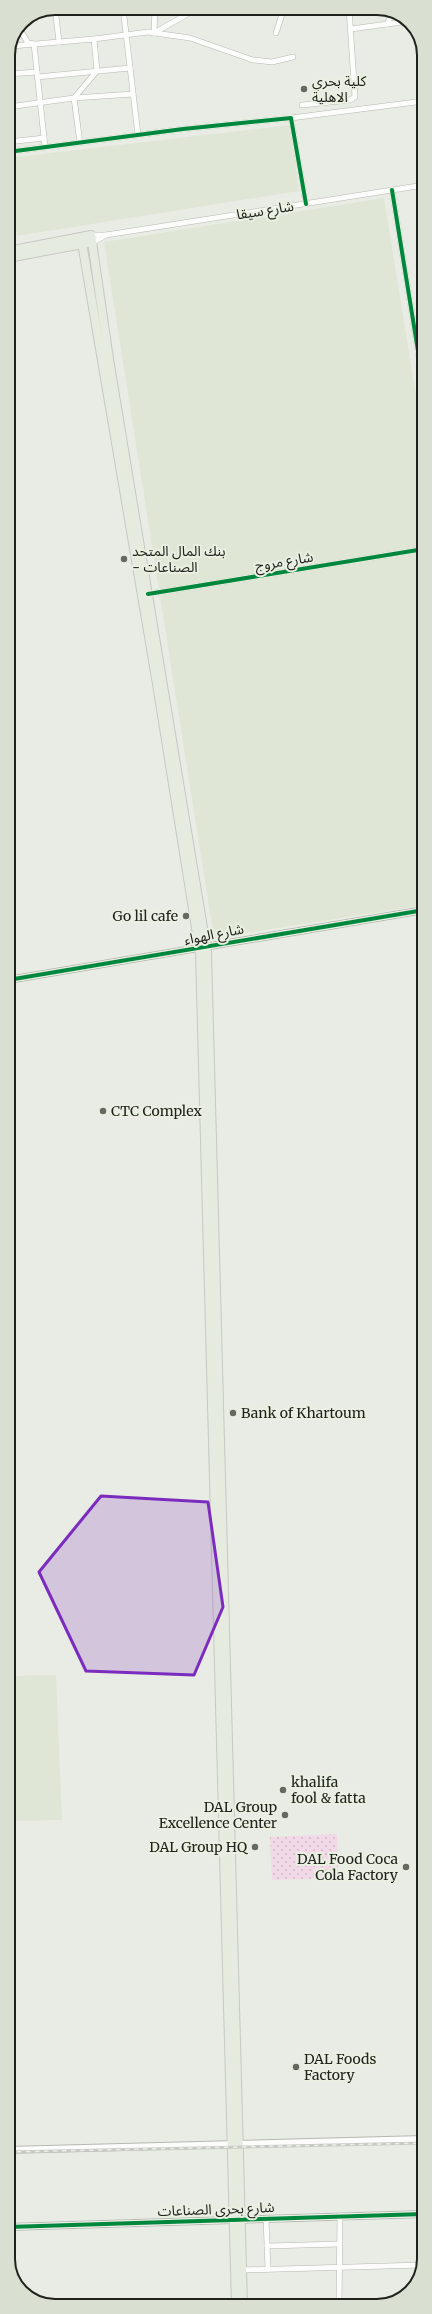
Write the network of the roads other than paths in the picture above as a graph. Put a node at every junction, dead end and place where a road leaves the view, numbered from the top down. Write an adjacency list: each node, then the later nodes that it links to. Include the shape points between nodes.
1 (56, 15): 16 (street)
2 (124, 15): 13 (street)
3 (155, 15): 12 (street)
4 (186, 15): 12 (street)
5 (282, 15): 14 (street)
6 (349, 15): 10 (street)
7 (390, 17): 9 (street)
8 (400, 22): 9 (street)
9 (387, 24): 10 (street)
10 (350, 29): 28 (street, via 355,97 350,100)
11 (22, 33): 17 (street, via 28,43)
12 (154, 33): 13 (street); 19 (street, via 190,38 252,60 272,62)
13 (126, 34): 15 (street); 20 (street)
14 (276, 34)
15 (94, 39): 16 (street); 21 (street)
16 (59, 42): 17 (street)
17 (34, 44): 18 (street); 23 (street)
18 (16, 46)
19 (293, 58)
20 (130, 68): 21 (street); 24 (street)
21 (97, 71): 23 (street); 25 (street)
22 (15, 74): 23 (street)
23 (37, 74): 26 (street)
24 (133, 94): 25 (street); 31 (street)
25 (74, 98): 26 (street); 34 (street)
26 (40, 102): 29 (street); 32 (street)
27 (417, 102): 30 (street)
28 (302, 105)
29 (15, 106)
30 (291, 118): 31 (street); 39 (street)
31 (138, 134): 34 (street)
32 (44, 138): 33 (street); 35 (street)
33 (15, 141)
34 (80, 143): 35 (street)
35 (45, 147): 36 (street)
36 (15, 151)
37 (417, 186): 38 (street, شارع سيقا)
38 (392, 190): 39 (street, شارع سيقا); 44 (street)
39 (306, 204): 40 (street, شارع سيقا)
40 (92, 239): 41 (main road, شارع سيقا); 46 (main road)
41 (82, 241): 42 (main road, شارع سيقا); 43 (main road, شارع سيقا); 47 (main road)
42 (15, 250)
43 (15, 256)
44 (417, 345)
45 (417, 550): 46 (street, شارع مروج)
46 (148, 594): 47 (main road)
47 (169, 740): 49 (main road)
48 (417, 911): 49 (street, شارع الهواء)
49 (202, 948): 50 (street, شارع الهواء); 52 (main road)
50 (15, 979)
51 (417, 2139): 52 (street)
52 (235, 2144): 53 (street); 57 (main road)
53 (15, 2150)
54 (417, 2214): 55 (street, شارع بحرى الصناعات)
55 (340, 2216): 56 (street, شارع بحرى الصناعات); 59 (street)
56 (266, 2219): 57 (street, شارع بحرى الصناعات); 60 (street)
57 (237, 2220): 58 (street, شارع بحرى الصناعات); 64 (main road); 65 (main road)
58 (15, 2227)
59 (340, 2244): 60 (street); 62 (street)
60 (267, 2246): 63 (street)
61 (417, 2265): 62 (street)
62 (340, 2267): 63 (street); 67 (street)
63 (268, 2269): 64 (street)
64 (242, 2270): 66 (main road)
65 (236, 2299)
66 (243, 2299)
67 (339, 2299)

